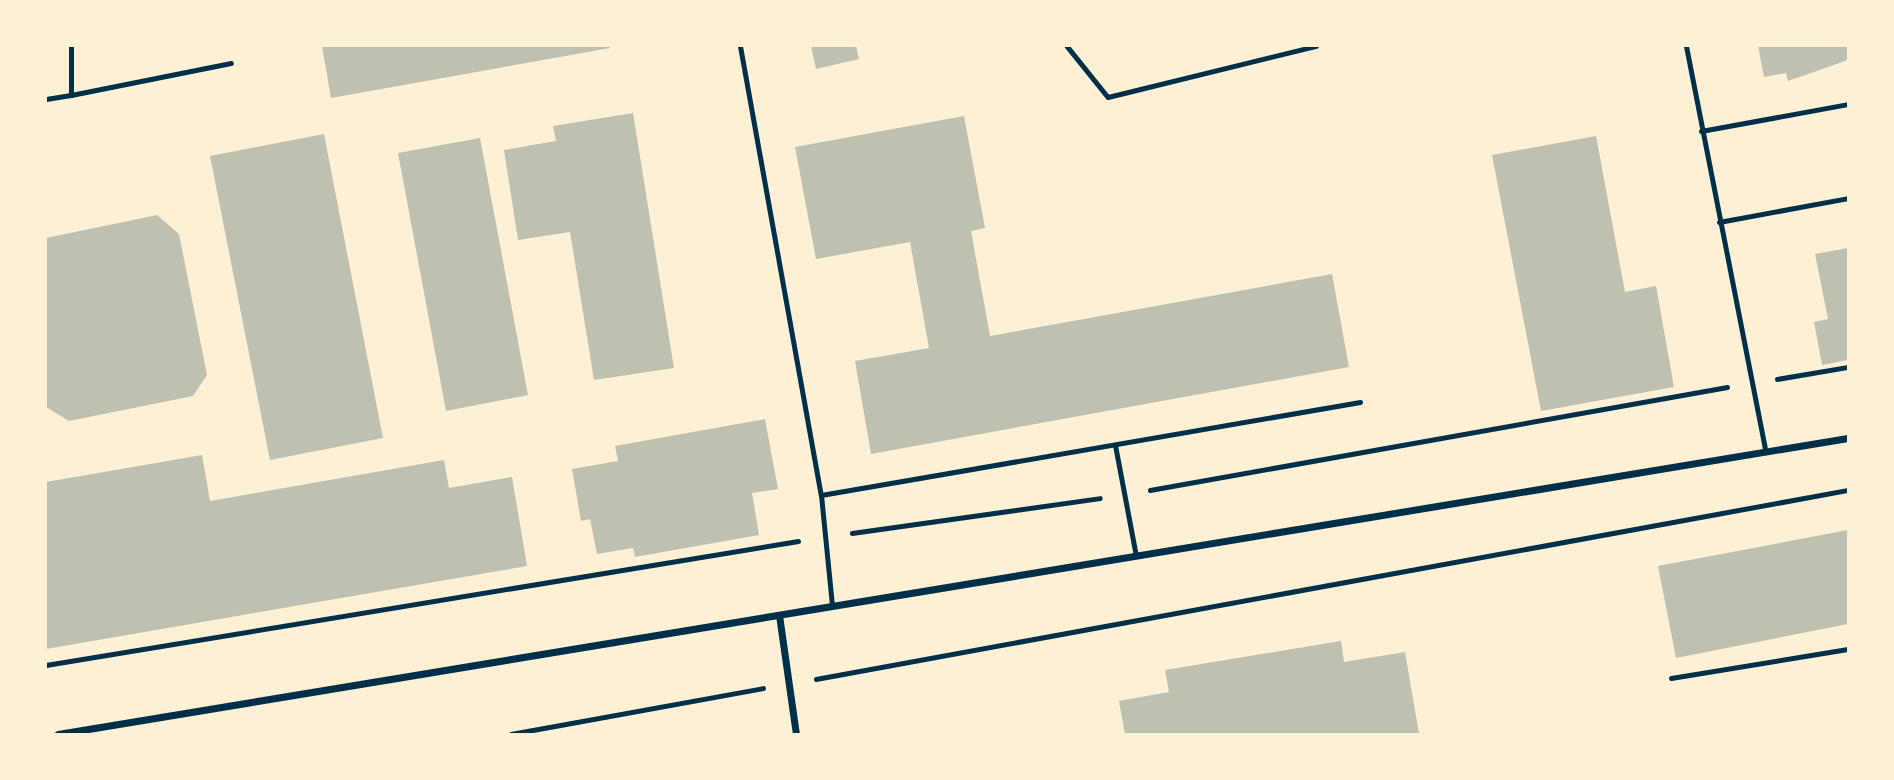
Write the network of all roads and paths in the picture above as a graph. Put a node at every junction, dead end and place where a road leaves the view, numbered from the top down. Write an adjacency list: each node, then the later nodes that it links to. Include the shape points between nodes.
1 (71, 46): 7 (lane)
2 (740, 46): 21 (lane)
3 (1067, 46): 4 (path, via 1108,97)
4 (1316, 46)
5 (1686, 46): 10 (lane)
6 (231, 63): 7 (lane)
7 (71, 95): 8 (lane)
8 (46, 99)
9 (1849, 104): 10 (lane)
10 (1701, 131): 12 (lane)
11 (1849, 198): 12 (lane)
12 (1720, 222): 14 (lane)
13 (1849, 367): 14 (path)
14 (1750, 383): 18 (lane); 20 (path)
15 (1360, 402): 17 (lane)
16 (1849, 438): 18 (street)
17 (1115, 445): 20 (lane); 21 (lane)
18 (1766, 452): 23 (street)
19 (1849, 490): 29 (path)
20 (1124, 494): 22 (path); 23 (lane)
21 (821, 495): 22 (lane)
22 (824, 537): 24 (lane); 27 (path)
23 (1136, 556): 24 (street)
24 (832, 606): 25 (street)
25 (779, 615): 29 (street); 30 (street)
26 (1849, 649): 28 (lane)
27 (46, 665)
28 (1671, 678)
29 (788, 684): 31 (path); 32 (street)
30 (58, 734)
31 (511, 734)
32 (796, 734)

